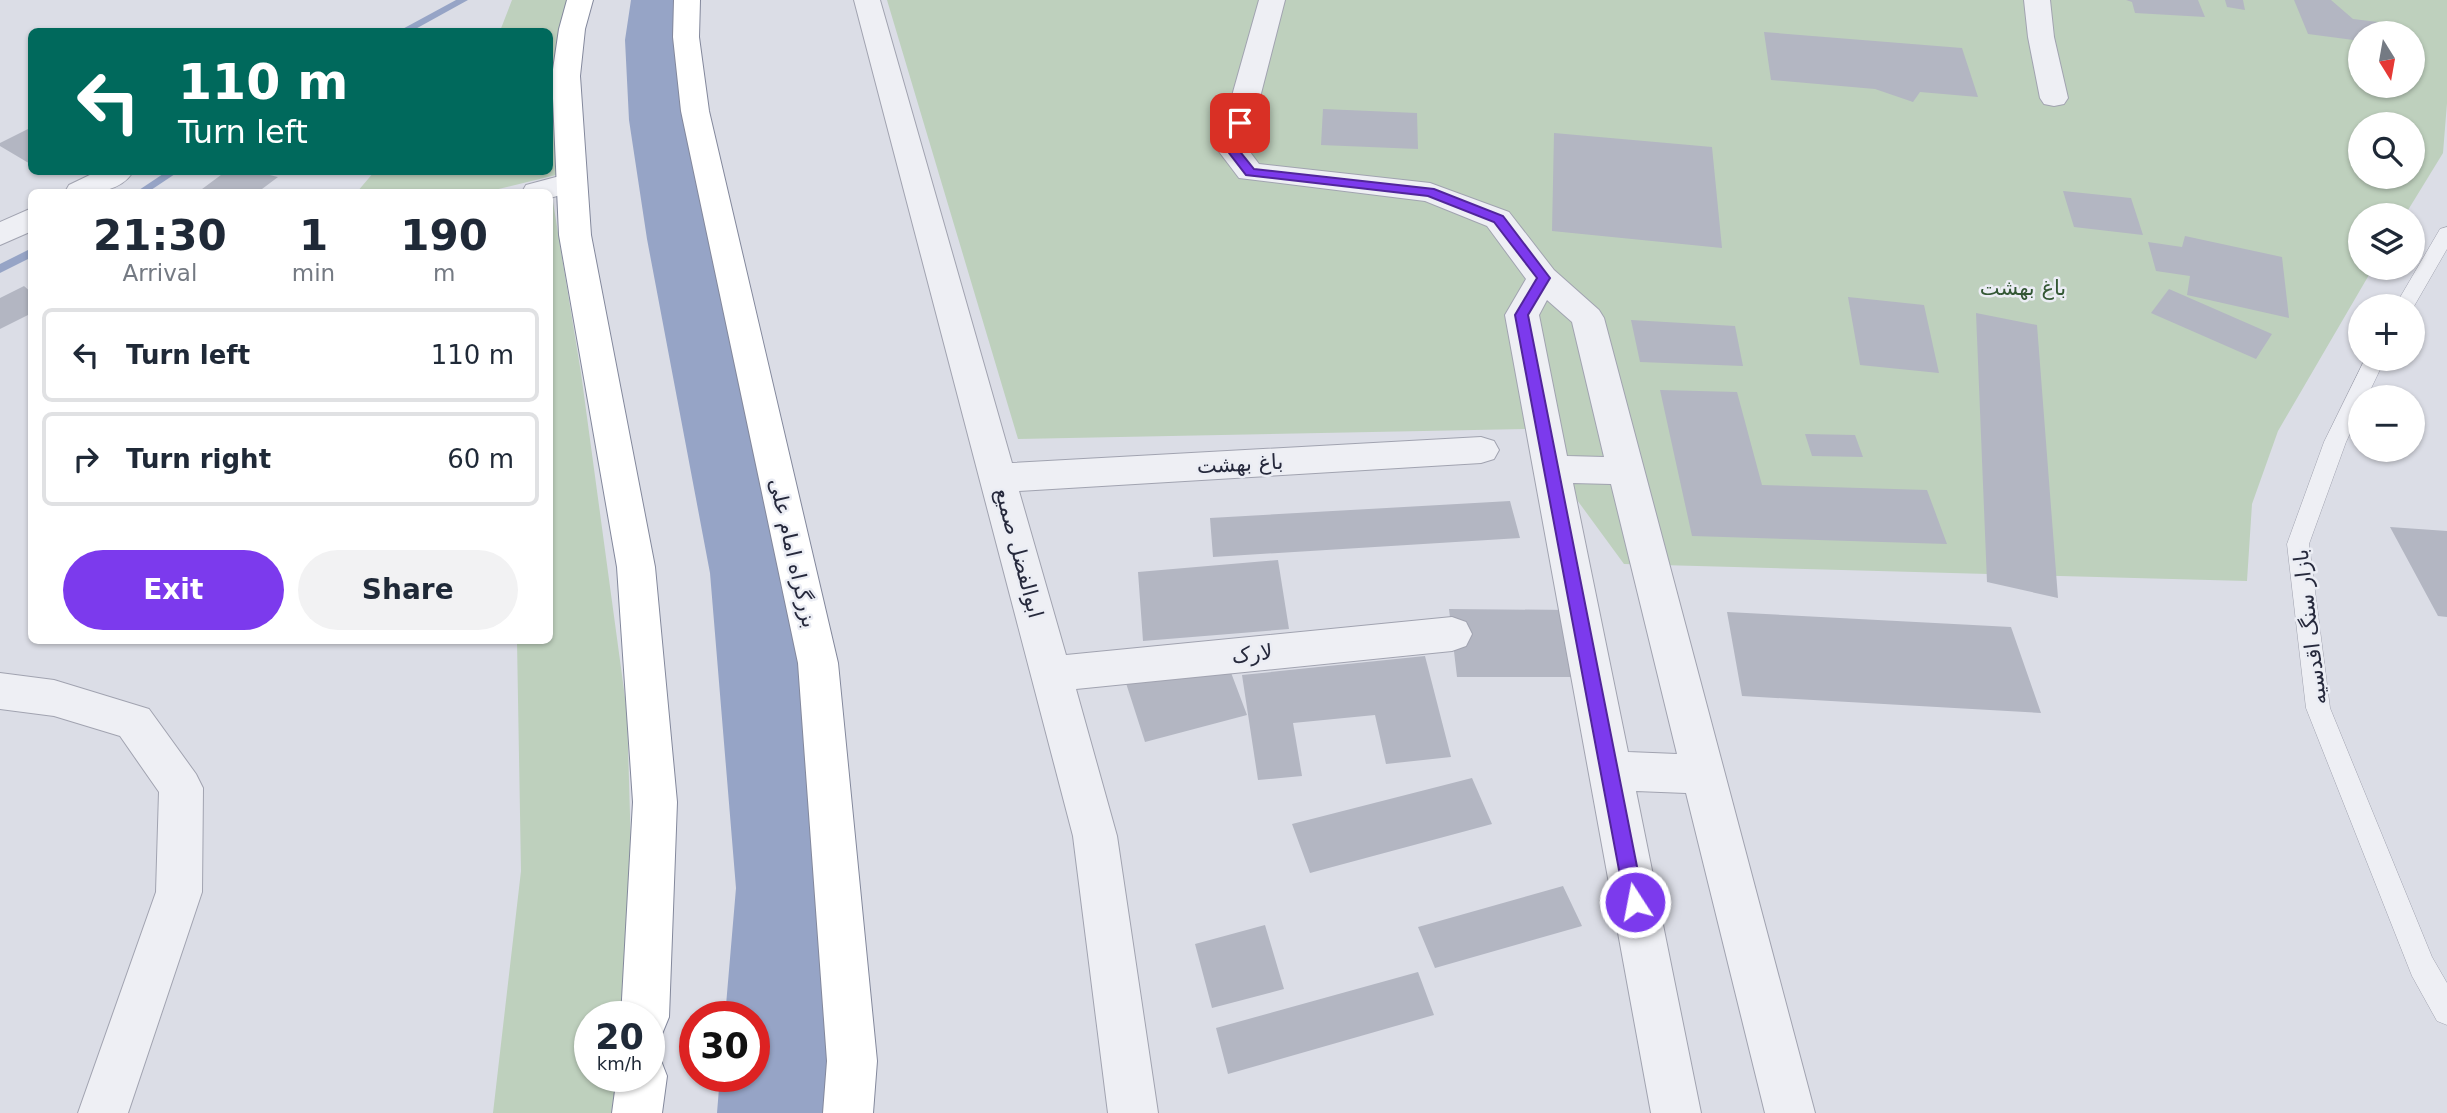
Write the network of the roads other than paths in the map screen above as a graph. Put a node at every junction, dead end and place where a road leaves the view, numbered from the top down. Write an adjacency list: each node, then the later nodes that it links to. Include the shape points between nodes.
1 (580, 0): 8 (highway, via 572,29)
2 (687, 0): 30 (highway, بزرگراه امام علی, via 686,37 695,111 818,663 852,1061)
3 (867, 0): 19 (street, ابوالفضل صمیع)
4 (1272, 0): 13 (street, via 1232,149 1250,172 1430,192 1498,219)
5 (2037, 0): 6 (street)
6 (2054, 98)
7 (111, 175): 9 (street)
8 (554, 187): 25 (highway, via 575,235 636,567 655,802)
9 (86, 189)
10 (28, 220): 12 (street)
11 (2447, 233): 14 (lane)
12 (0, 234)
13 (1544, 278): 17 (street, via 1522,315); 18 (street, via 1587,318)
14 (2412, 294)
15 (2369, 371): 26 (lane, بازار سنگ اقدسیه, via 2335,442 2298,544 2318,708 2422,967)
16 (1481, 450): 19 (street, باغ بهشت)
17 (1551, 469): 18 (street); 23 (street)
18 (1627, 471): 24 (street)
19 (998, 478): 21 (street, ابوالفضل صمیع)
20 (1452, 634): 21 (street, لارک)
21 (1052, 674): 31 (street, ابوالفضل صمیع, via 1095,836)
22 (0, 691): 28 (street, via 54,698 134,722 181,788 179,892)
23 (1609, 771): 24 (street); 32 (street)
24 (1703, 774): 33 (street)
25 (646, 1001)
26 (2447, 1011)
27 (640, 1092): 29 (highway)
28 (103, 1113)
29 (637, 1113)
30 (848, 1113)
31 (1133, 1113)
32 (1676, 1113)
33 (1790, 1113)

